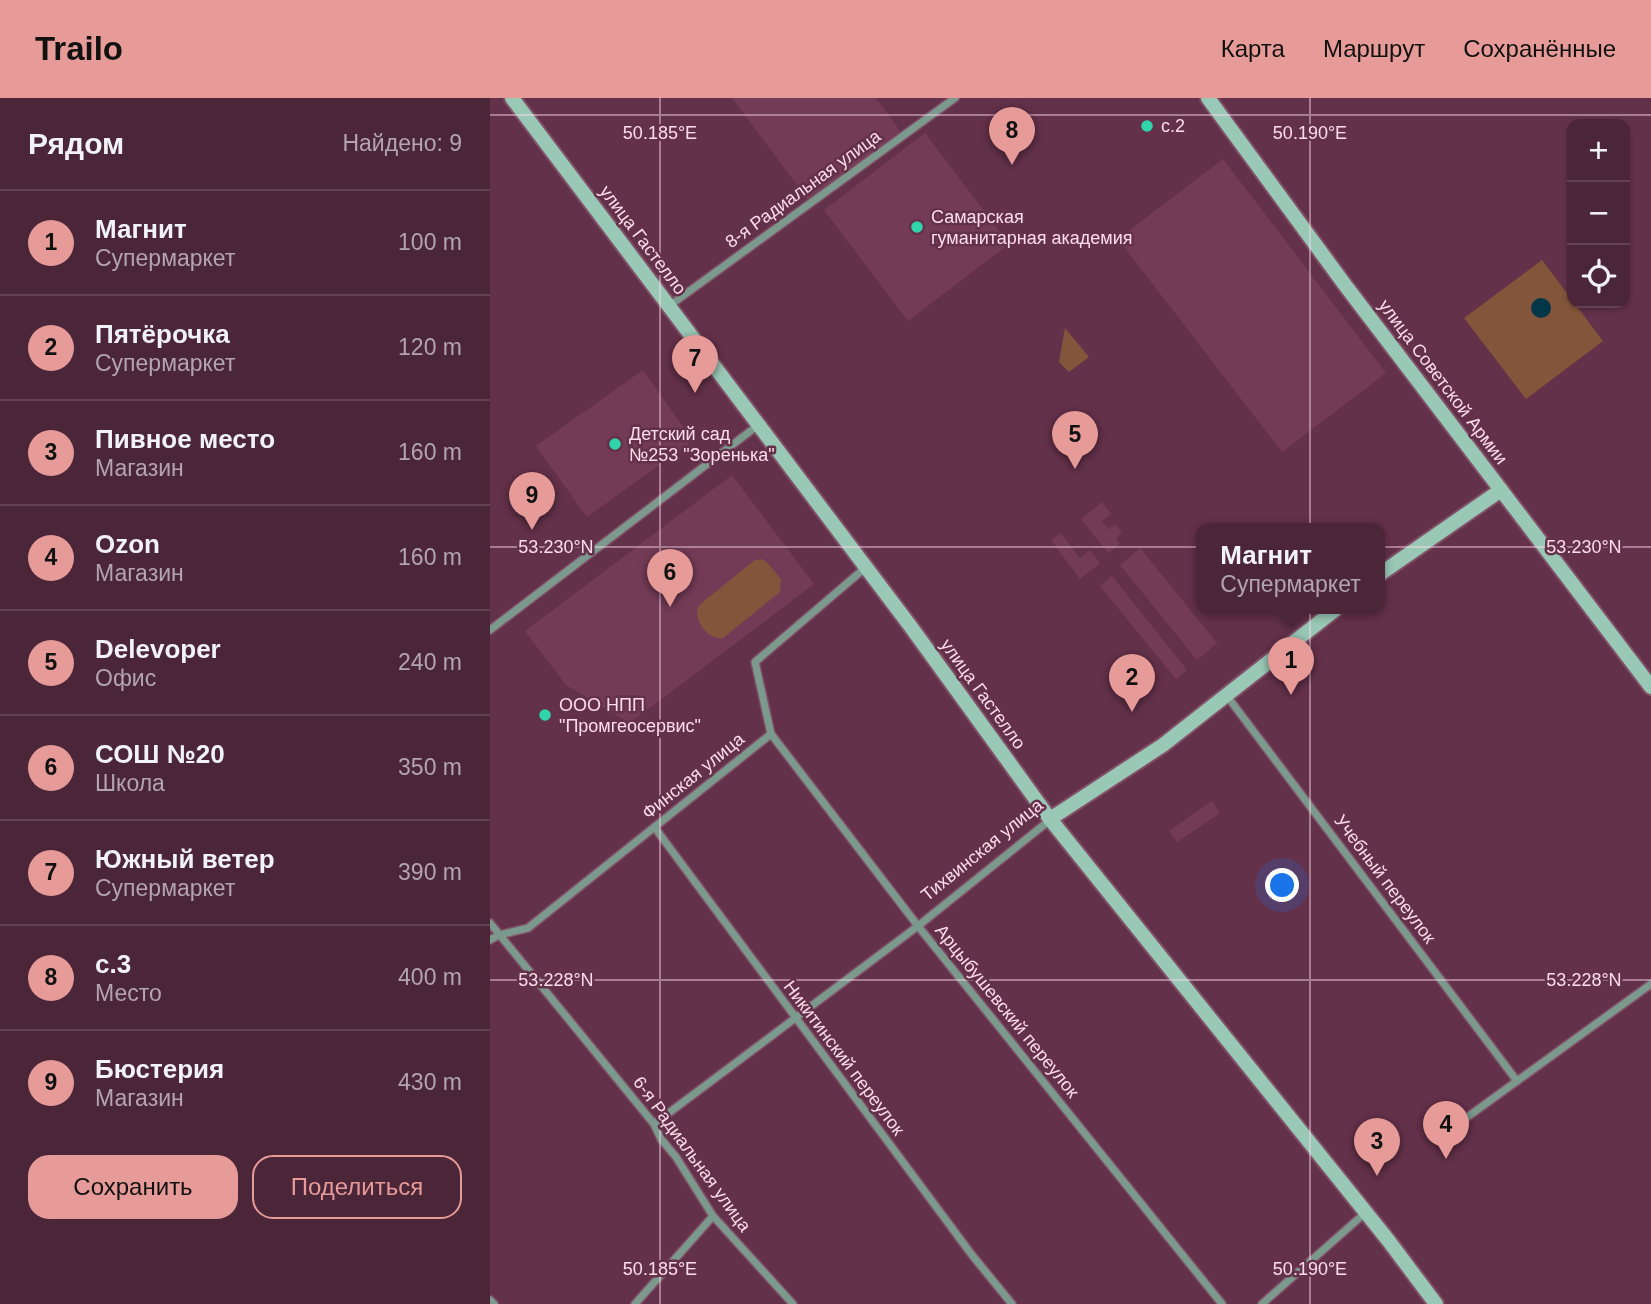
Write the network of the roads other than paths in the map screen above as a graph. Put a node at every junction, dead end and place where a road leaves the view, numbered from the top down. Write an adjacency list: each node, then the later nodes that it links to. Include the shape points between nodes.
1 (512, 98): 4 (street, улица Гастелло)
2 (955, 98): 4 (street, 8-я Радиальная улица)
3 (1208, 98): 6 (street, улица Советской Армии)
4 (669, 306): 5 (street, улица Гастелло)
5 (757, 426): 7 (street, улица Гастелло); 10 (street)
6 (1501, 490): 8 (street); 11 (street, улица Советской Армии)
7 (865, 568): 13 (street, Финская улица, via 755,662); 14 (street, улица Гастелло)
8 (1385, 571)
9 (1330, 614): 12 (street, Тихвинская улица)
10 (490, 630)
11 (1651, 687)
12 (1227, 696): 14 (street, Тихвинская улица); 22 (street, Учебный переулок)
13 (772, 734): 15 (street, Финская улица); 17 (street, Арцыбушевский переулок)
14 (1050, 820): 17 (street, Тихвинская улица); 25 (street, улица Гастелло)
15 (655, 828): 18 (street, Финская улица, via 528,928); 21 (street, Никитинский переулок)
16 (490, 923): 18 (street, 6-я Радиальная улица)
17 (918, 926): 21 (street, Тихвинская улица); 32 (street, Арцыбушевский переулок)
18 (499, 935): 19 (street, Финская улица); 24 (street, 6-я Радиальная улица)
19 (490, 940)
20 (1651, 984): 22 (street)
21 (795, 1018): 24 (street, Тихвинская улица); 31 (street, Никитинский переулок)
22 (1517, 1081): 23 (street)
23 (1466, 1118)
24 (654, 1124): 26 (street, 6-я Радиальная улица)
25 (1365, 1213): 33 (street); 34 (street, улица Гастелло)
26 (713, 1216): 29 (street); 30 (street, 6-я Радиальная улица)
27 (490, 1300): 28 (street)
28 (494, 1304)
29 (635, 1304)
30 (793, 1304)
31 (1012, 1304)
32 (1222, 1304)
33 (1262, 1304)
34 (1436, 1304)

